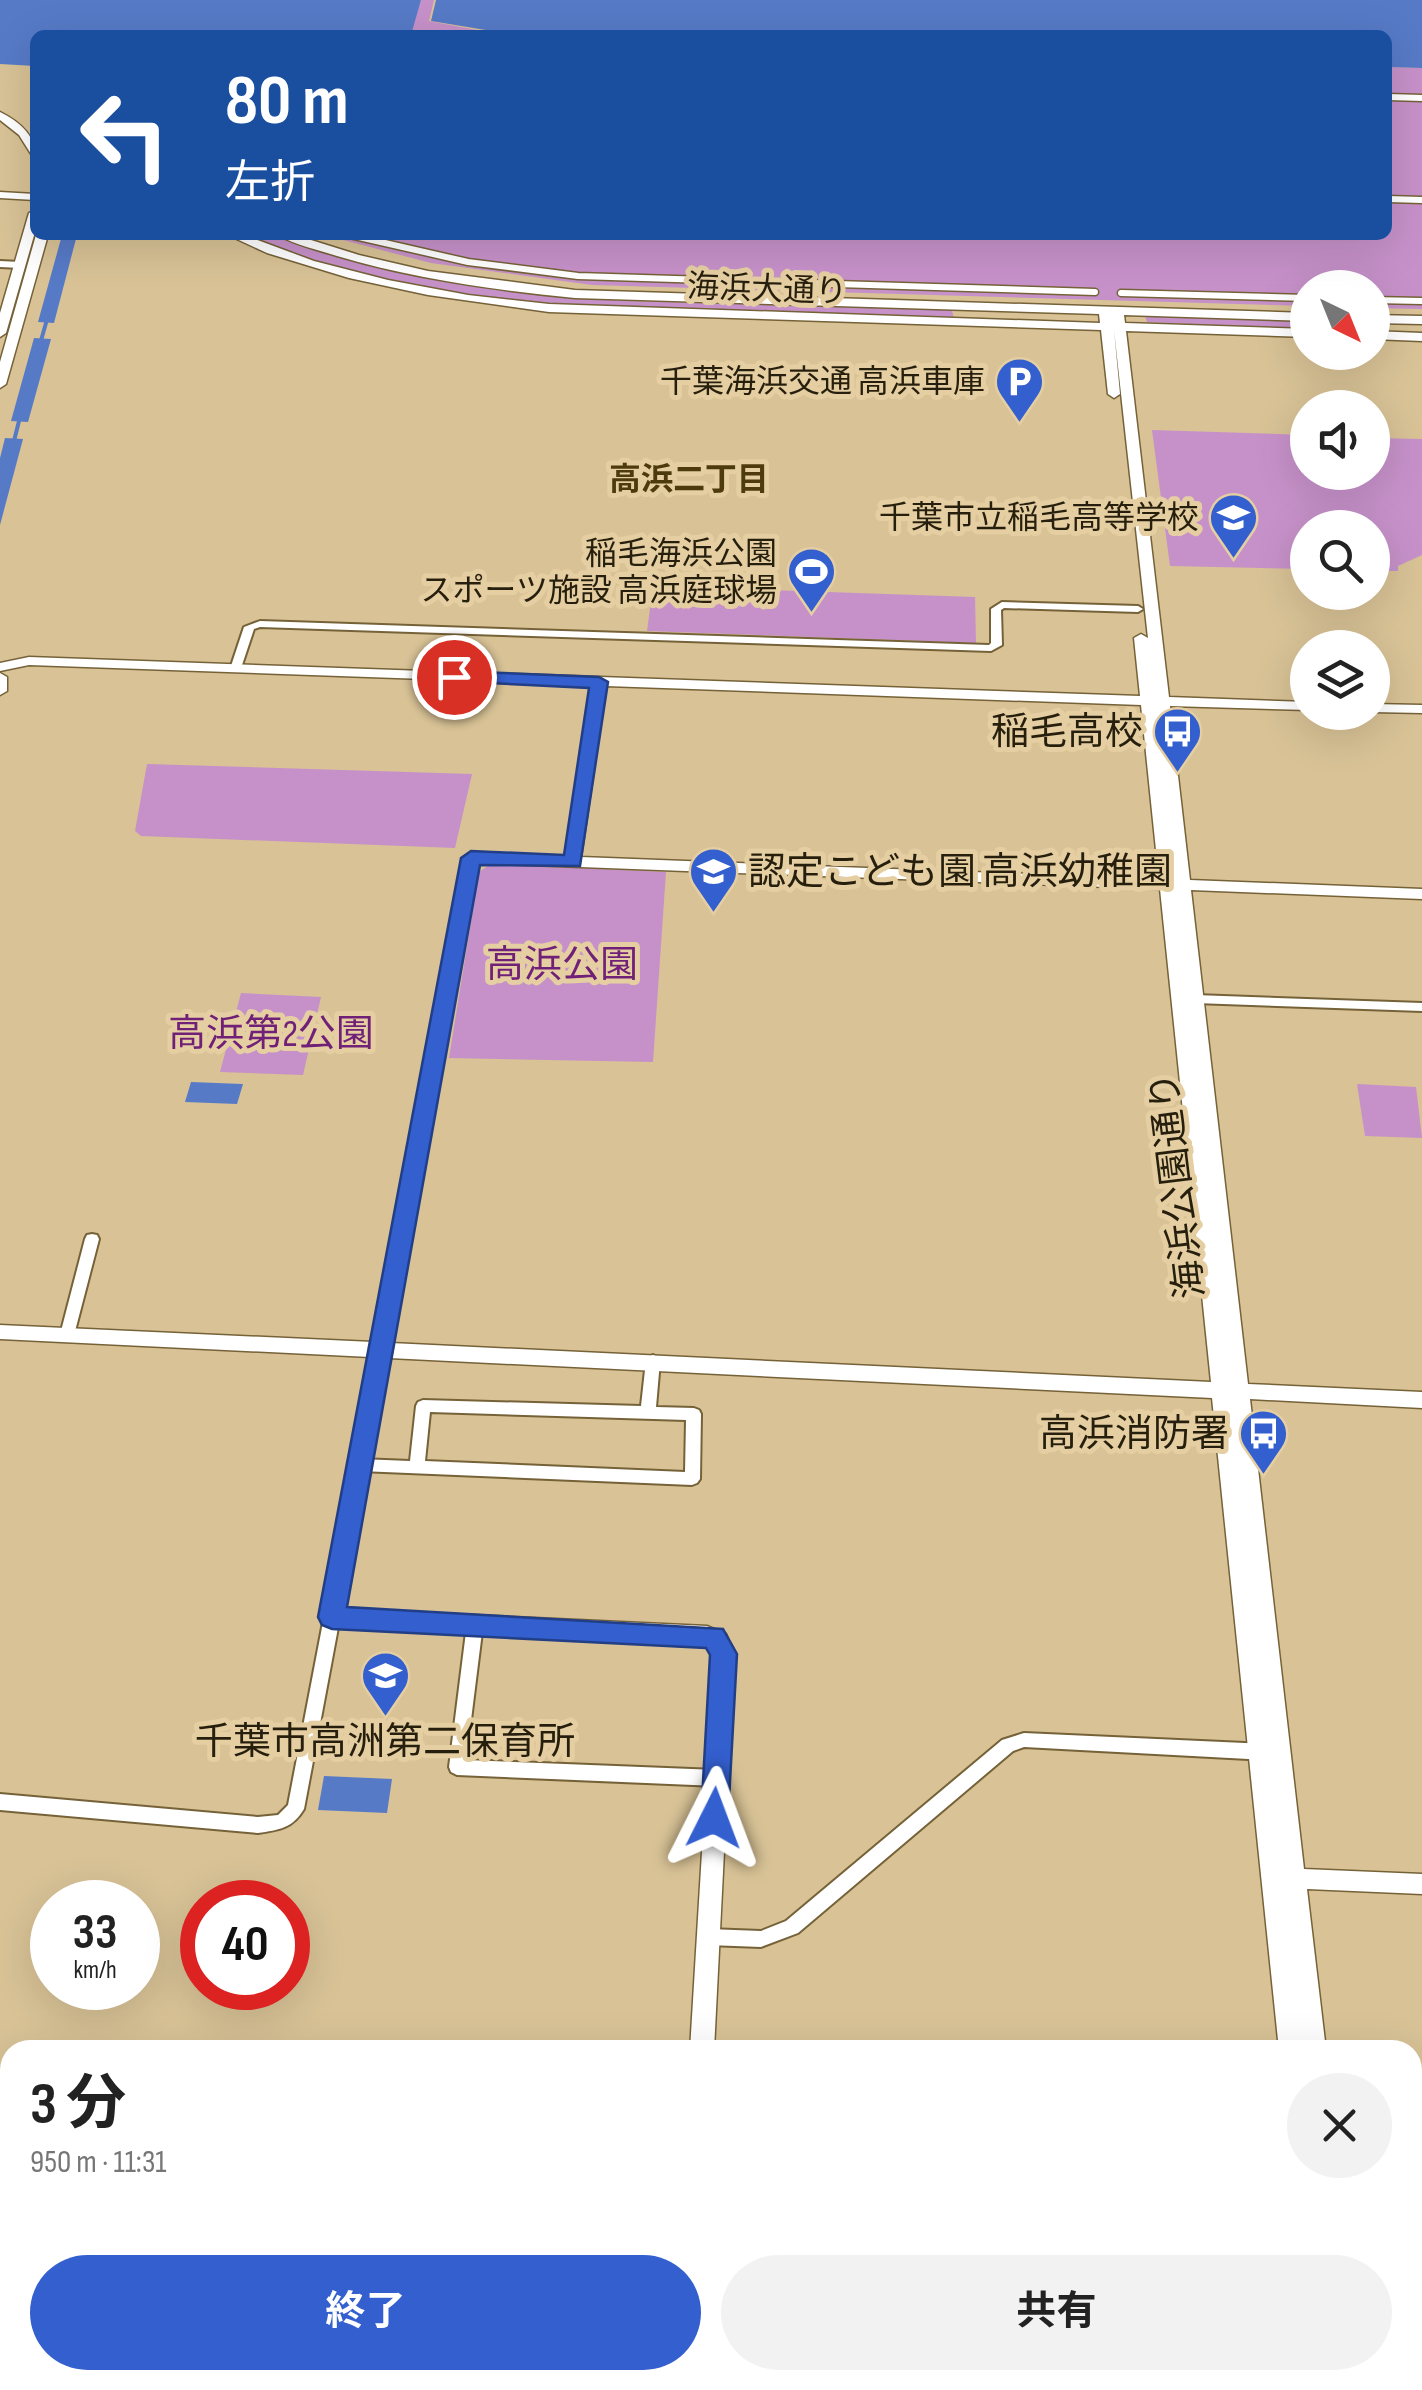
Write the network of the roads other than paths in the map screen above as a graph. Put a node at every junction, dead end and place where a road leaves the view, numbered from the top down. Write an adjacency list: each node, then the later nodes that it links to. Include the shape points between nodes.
1 (1392, 98): 2 (street)
2 (1422, 98)
3 (0, 106): 5 (street)
4 (0, 115): 6 (street)
5 (30, 128)
6 (30, 144)
7 (0, 195): 8 (street)
8 (30, 197)
9 (1392, 199): 10 (street)
10 (1422, 200)
11 (30, 230): 17 (street)
12 (41, 240): 32 (street)
13 (249, 240): 27 (street, 海浜大通り, via 363,278 498,303)
14 (300, 240): 22 (street, 海浜大通り, via 382,265 507,288)
15 (371, 240): 18 (street, via 578,276)
16 (0, 264): 17 (street)
17 (20, 265): 29 (street)
18 (1095, 292)
19 (1290, 299): 23 (street)
20 (1390, 300): 21 (street)
21 (1422, 301)
22 (962, 307): 23 (street, 海浜大通り); 27 (street)
23 (1114, 314): 24 (street, 海浜大通り); 27 (street, 海浜大通り); 28 (street, 海浜大通り); 33 (street, 海浜公園通り); 39 (street, 海浜公園通り)
24 (1290, 317)
25 (1390, 319): 26 (street)
26 (1422, 320)
27 (963, 324)
28 (1290, 331)
29 (0, 333)
30 (1390, 335): 31 (street)
31 (1422, 336)
32 (0, 384)
33 (1138, 610): 35 (street, via 1002,605 996,609 998,645 991,648 260,624 249,628); 39 (street, 海浜公園通り)
34 (0, 667): 35 (street, via 29,662)
35 (236, 669): 37 (street)
36 (0, 677): 38 (street)
37 (599, 682): 39 (street); 43 (street)
38 (0, 691)
39 (1154, 700): 40 (street); 44 (street, 海浜公園通り)
40 (1290, 705)
41 (1390, 708): 42 (street)
42 (1422, 709)
43 (573, 862): 44 (street); 51 (street, via 471,858)
44 (1174, 884): 45 (street); 46 (street, 海浜公園通り); 53 (street, 海浜公園通り)
45 (1422, 894)
46 (1195, 999): 47 (street); 53 (street, 海浜公園通り)
47 (1422, 1007)
48 (92, 1239): 50 (street)
49 (0, 1332): 50 (street)
50 (67, 1334): 51 (street)
51 (382, 1349): 52 (street); 56 (street)
52 (652, 1361): 53 (street); 55 (street)
53 (1230, 1388): 54 (street); 60 (street, 海浜公園通り); 61 (street, 海浜公園通り)
54 (1422, 1400)
55 (648, 1412): 57 (street, via 423,1406); 57 (street, via 694,1414 692,1479)
56 (360, 1465): 57 (street); 58 (street)
57 (417, 1468)
58 (332, 1617): 59 (street); 63 (street, via 296,1809 282,1822)
59 (475, 1624): 62 (street, via 719,1640 724,1654); 62 (street, via 457,1766)
60 (1259, 1752): 61 (street); 64 (street, 海浜公園通り); 66 (street, via 1024,1740 1008,1745 792,1927 761,1939)
61 (1280, 1752): 64 (street, 海浜公園通り)
62 (717, 1778): 66 (street)
63 (0, 1802)
64 (1282, 1878): 65 (street); 68 (street, 海浜公園通り); 69 (street, 海浜公園通り)
65 (1422, 1884)
66 (708, 1938): 67 (street)
67 (703, 2040)
68 (1290, 2040)
69 (1312, 2040)

